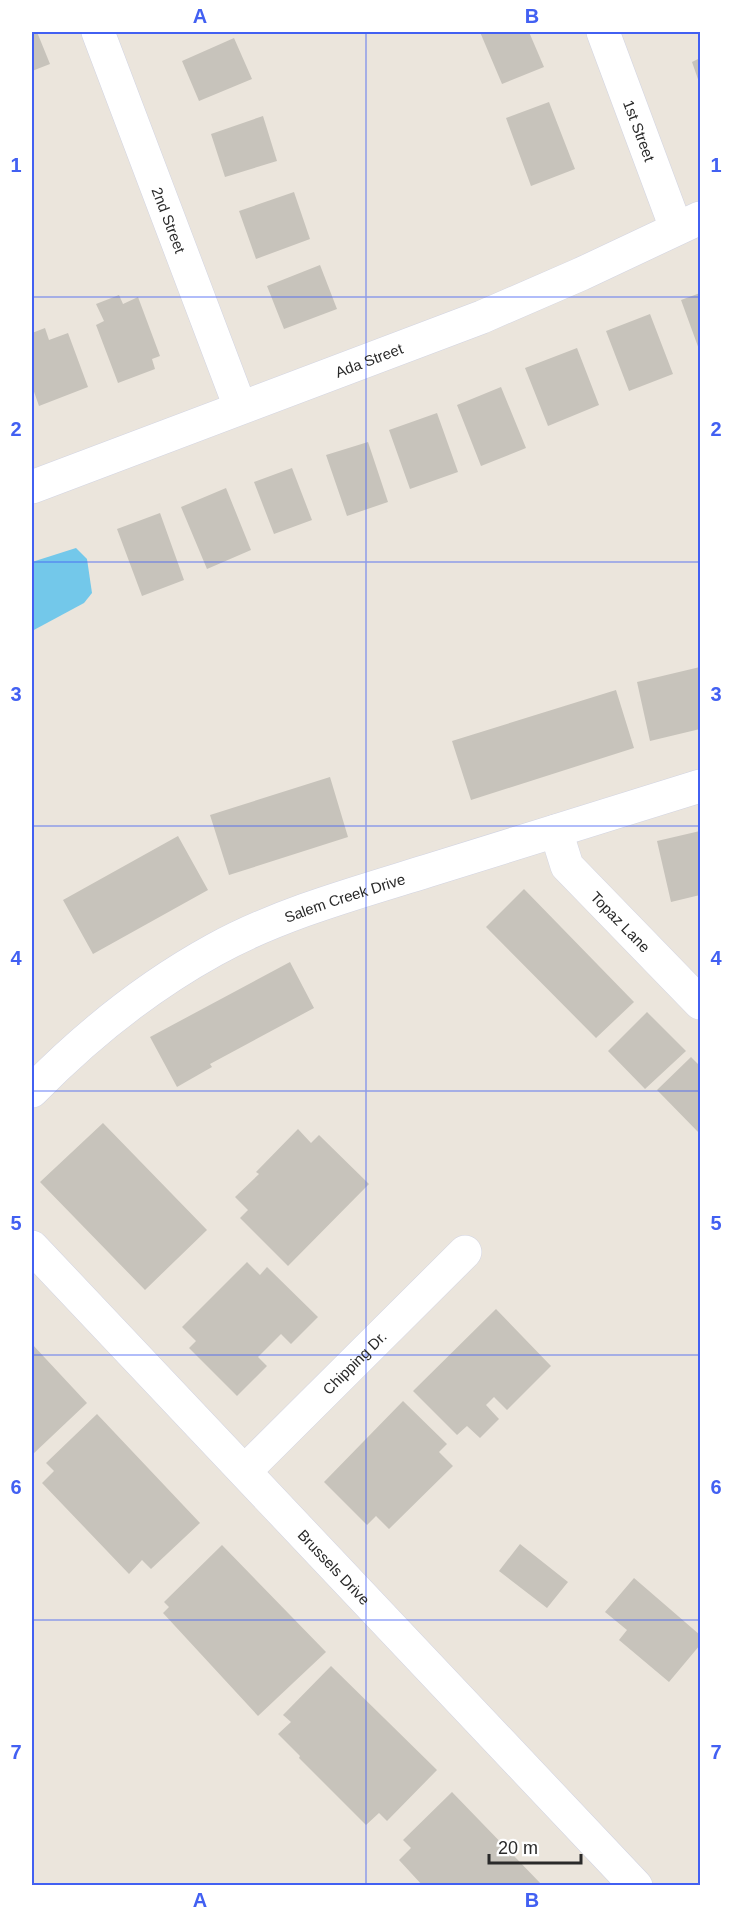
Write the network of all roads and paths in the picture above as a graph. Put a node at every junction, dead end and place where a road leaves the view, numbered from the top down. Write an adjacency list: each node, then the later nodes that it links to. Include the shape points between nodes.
1 (98, 32): 4 (street, 2nd Street)
2 (603, 32): 3 (street, 1st Street)
3 (688, 223): 4 (street, Ada Street, via 482,318)
4 (240, 407): 5 (street, Ada Street)
5 (32, 487)
6 (700, 786): 7 (street, Salem Creek Drive)
7 (556, 831): 8 (street, Topaz Lane, via 567,866); 9 (street, Salem Creek Drive, via 363,891 258,928 215,949 111,1018)
8 (700, 1003)
9 (32, 1091)
10 (32, 1247): 12 (street, Brussels Drive)
11 (465, 1252): 12 (street, Chipping Dr.)
12 (245, 1472): 13 (street, Brussels Drive)
13 (636, 1886)

